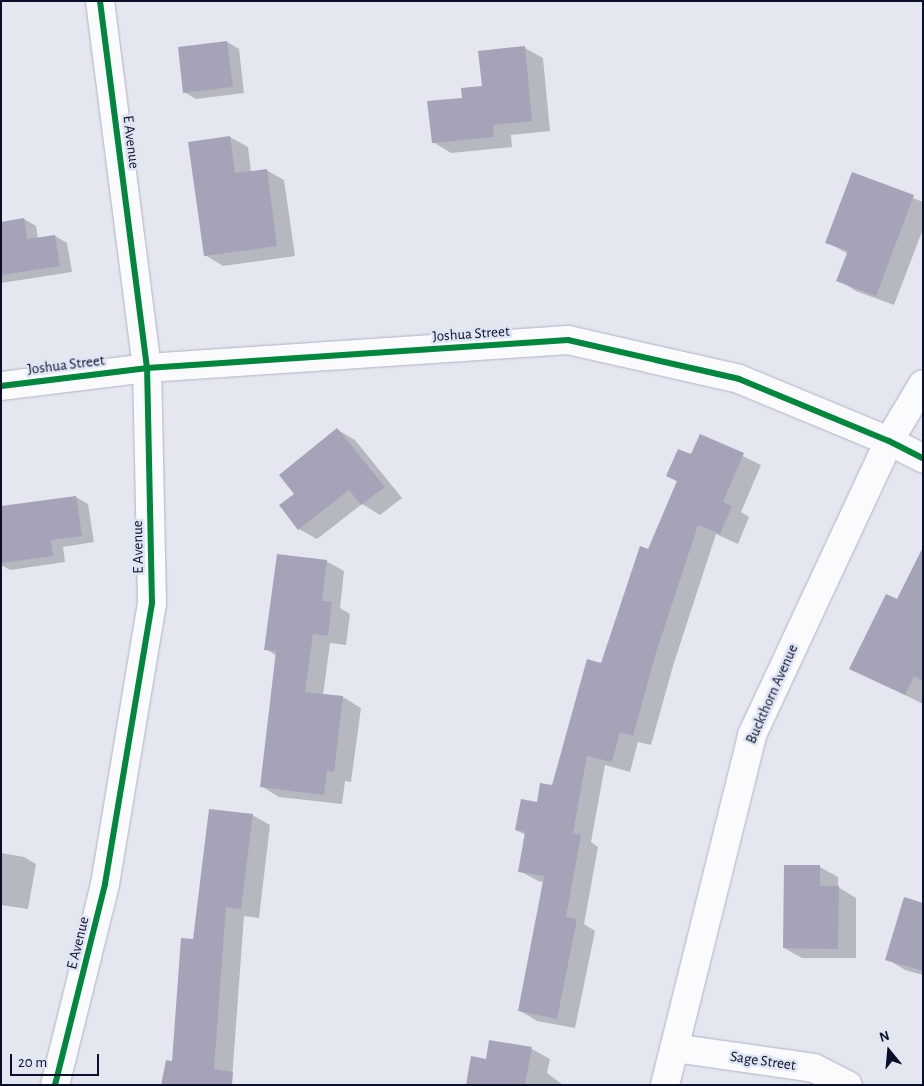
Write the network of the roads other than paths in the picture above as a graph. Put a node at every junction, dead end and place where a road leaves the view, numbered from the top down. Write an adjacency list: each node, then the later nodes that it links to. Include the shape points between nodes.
1 (100, 1): 2 (street, E Avenue)
2 (147, 368): 4 (street, Joshua Street); 5 (street, Joshua Street, via 568,340 739,379); 8 (street, E Avenue, via 152,603 105,884)
3 (923, 384): 5 (street, Buckthorn Avenue)
4 (1, 386)
5 (889, 441): 6 (street, Joshua Street); 7 (street, Buckthorn Avenue, via 752,735)
6 (923, 458)
7 (674, 1048): 9 (street, Buckthorn Avenue); 10 (street, Sage Street, via 814,1068)
8 (54, 1085)
9 (665, 1085)
10 (848, 1085)

